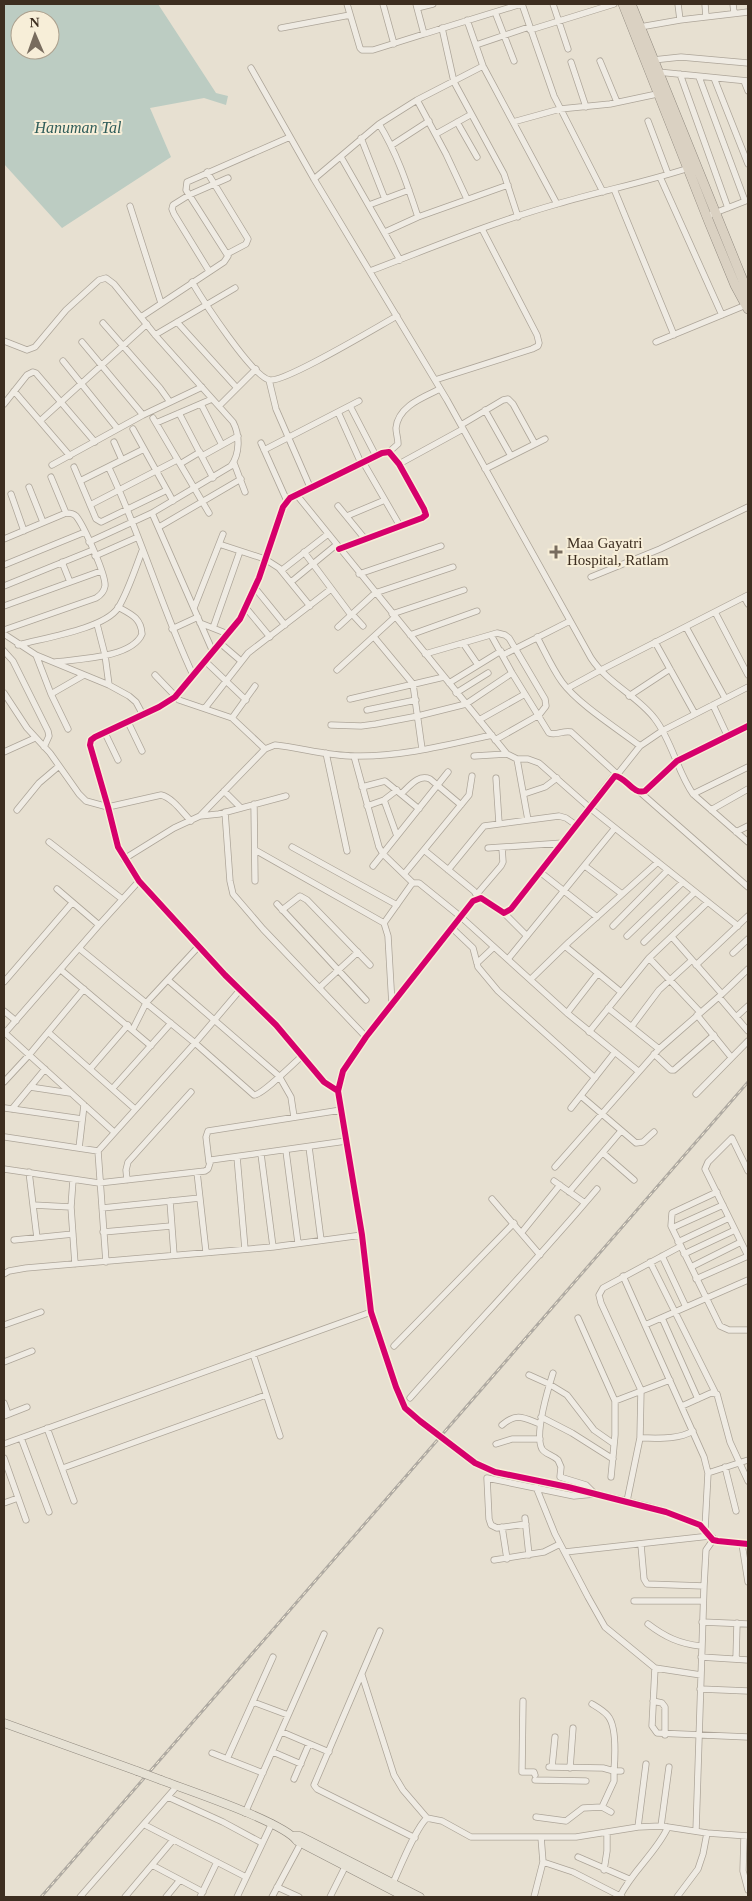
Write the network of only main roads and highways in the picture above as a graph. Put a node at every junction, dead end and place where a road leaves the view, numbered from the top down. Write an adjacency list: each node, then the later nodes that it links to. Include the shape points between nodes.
1 (623, 4): 3 (highway, via 658,94)
2 (631, 4): 3 (highway)
3 (692, 167): 4 (highway)
4 (711, 214): 5 (highway); 6 (highway, via 735,285)
5 (748, 293)
6 (747, 307)
7 (4, 1724): 8 (main road, bridge, via 177,1786 272,1823)
8 (293, 1836): 9 (main road, via 345,1867); 9 (main road, via 300,1836)
9 (392, 1887): 10 (main road); 11 (main road)
10 (405, 1897)
11 (420, 1897)

